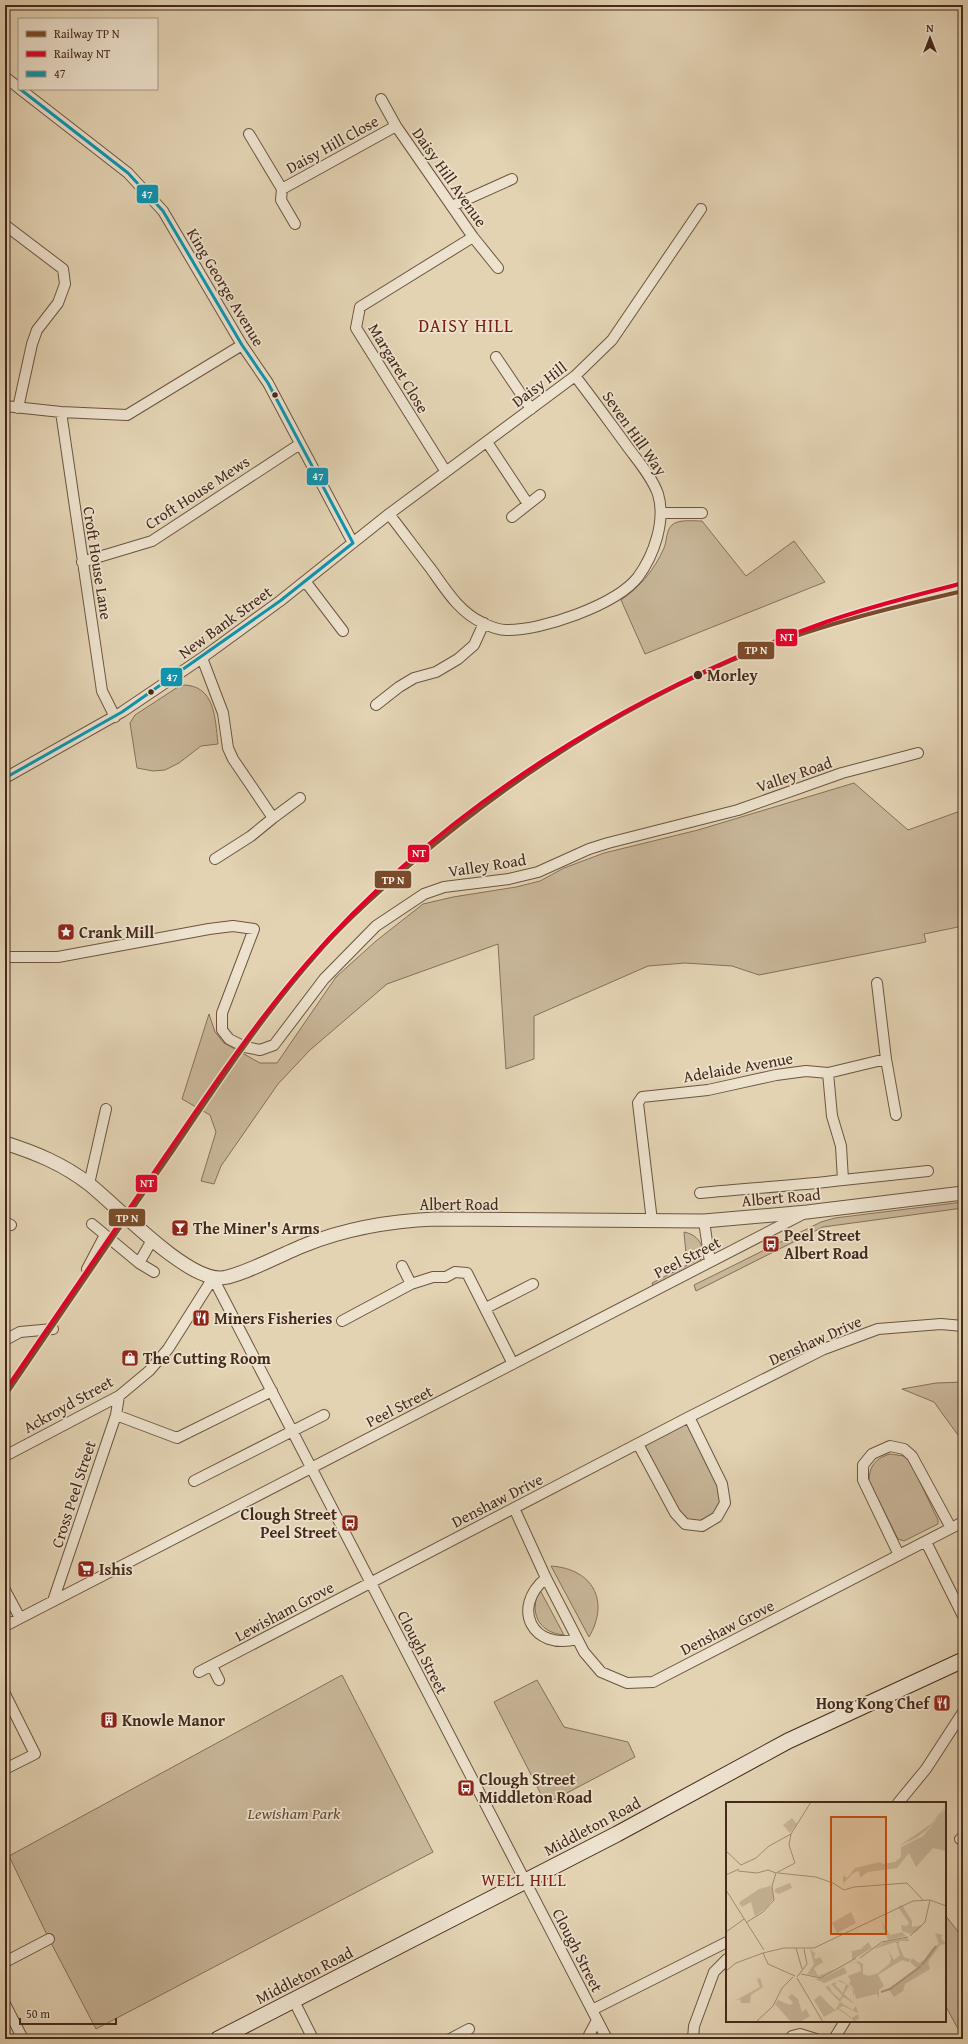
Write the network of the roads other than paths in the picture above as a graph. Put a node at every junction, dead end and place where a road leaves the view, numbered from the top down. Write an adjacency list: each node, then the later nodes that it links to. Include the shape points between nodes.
1 (5, 77): 2 (street, King George Avenue)
2 (18, 87)
3 (23, 90): 15 (street, King George Avenue, via 128,173 163,211)
4 (381, 99): 5 (street, Daisy Hill Avenue)
5 (396, 126): 8 (street, Daisy Hill Close); 9 (street, Daisy Hill Avenue)
6 (249, 134): 8 (street, Daisy Hill Close)
7 (512, 179): 9 (street)
8 (282, 189): 11 (street, Daisy Hill Close, via 281,200)
9 (452, 206): 13 (street, Daisy Hill Avenue)
10 (701, 209): 17 (street, Daisy Hill, via 612,340)
11 (295, 224)
12 (5, 225): 19 (street, via 63,270 65,284 58,303 37,330)
13 (473, 237): 14 (street, Daisy Hill Avenue); 24 (street, Margaret Close, via 360,307 356,328)
14 (498, 268)
15 (242, 345): 21 (street, via 127,415); 23 (street, King George Avenue, via 268,383)
16 (496, 357): 20 (street)
17 (575, 376): 20 (street, Daisy Hill); 27 (street, Seven Hill Way, via 647,473 658,494)
18 (5, 406): 19 (street)
19 (18, 408): 21 (street)
20 (531, 410): 22 (street, Daisy Hill)
21 (61, 412): 32 (street, Croft House Lane)
22 (487, 442): 24 (street, Daisy Hill); 26 (street)
23 (300, 444): 31 (street, King George Avenue); 32 (street, Croft House Mews, via 152,540)
24 (446, 472): 29 (street, Daisy Hill)
25 (540, 495): 26 (street)
26 (528, 504): 30 (street)
27 (661, 513): 28 (street); 34 (street, Seven Hill Way, via 659,532 650,556 637,578 616,594 555,622 528,629 504,630)
28 (702, 513)
29 (389, 514): 31 (street, Daisy Hill); 34 (street, Seven Hill Way, via 454,601 469,615)
30 (512, 517)
31 (353, 543): 33 (street, New Bank Street)
32 (82, 562): 38 (street, Croft House Lane, via 102,691)
33 (305, 581): 35 (street); 36 (street, New Bank Street)
34 (484, 623): 37 (street, via 474,645 458,659 436,672 398,686)
35 (343, 631)
36 (202, 658): 38 (street, New Bank Street); 42 (street, via 223,713 228,748)
37 (376, 705)
38 (115, 717): 40 (street, New Bank Street)
39 (918, 753): 44 (street, Valley Road, via 842,773 738,810 608,843 538,872 509,879 444,887 424,894 376,926 324,980 274,1045 260,1050 245,1047 229,1039 222,1030 222,1013 254,929 233,926 58,956)
40 (5, 778)
41 (300, 798): 42 (street)
42 (273, 818): 43 (street, via 251,836)
43 (216, 858)
44 (5, 957)
45 (877, 983): 46 (street)
46 (886, 1059): 47 (street, Adelaide Avenue); 49 (street)
47 (828, 1073): 52 (street, via 832,1116 841,1146); 57 (street, Adelaide Avenue, via 806,1071 708,1090 642,1097 638,1103)
48 (106, 1109): 53 (street)
49 (896, 1115)
50 (5, 1143): 53 (street, via 38,1153)
51 (928, 1171): 52 (street)
52 (843, 1180): 54 (street, via 782,1188)
53 (89, 1184): 61 (street)
54 (700, 1193)
55 (963, 1193): 56 (street, Albert Road)
56 (807, 1212): 58 (street, Albert Road); 63 (street, Peel Street)
57 (652, 1221): 58 (street, Albert Road); 67 (street, Albert Road, via 435,1219 368,1225 305,1244 235,1275)
58 (704, 1221): 63 (street)
59 (92, 1224): 60 (street)
60 (105, 1235): 62 (street); 65 (street)
61 (152, 1240): 62 (street); 67 (street)
62 (139, 1262): 66 (street)
63 (710, 1262): 75 (street, Peel Street)
64 (402, 1266): 68 (street)
65 (87, 1268)
66 (154, 1272)
67 (213, 1278): 76 (street, Clough Street); 77 (street, Ackroyd Street, via 168,1349 149,1371)
68 (411, 1284): 70 (street, via 433,1277 446,1277 455,1272 467,1273); 71 (street)
69 (533, 1284): 70 (street)
70 (486, 1308): 75 (street)
71 (342, 1321)
72 (963, 1326): 80 (street, Denshaw Drive, via 941,1324 878,1329 824,1349)
73 (53, 1329): 74 (street, via 20,1332)
74 (5, 1340)
75 (513, 1364): 84 (street, Peel Street)
76 (272, 1391): 79 (street, via 177,1438); 81 (street, Clough Street)
77 (118, 1396): 79 (street, Cross Peel Street); 83 (street, Ackroyd Street)
78 (324, 1414): 81 (street)
79 (116, 1415): 94 (street, Cross Peel Street)
80 (689, 1417): 82 (street, Denshaw Drive); 82 (street, via 722,1484 725,1503 717,1518 702,1526 685,1524 675,1513)
81 (292, 1431): 84 (street, Clough Street); 85 (street)
82 (638, 1444): 86 (street, Denshaw Drive)
83 (5, 1456)
84 (311, 1468): 92 (street, Clough Street); 94 (street, Peel Street)
85 (194, 1481)
86 (514, 1508): 91 (street, Denshaw Grove); 92 (street, Denshaw Drive)
87 (963, 1522): 88 (street, Denshaw Grove)
88 (951, 1528): 89 (street, Denshaw Grove); 90 (street, via 912,1456 904,1450 890,1446 872,1454 863,1465 862,1480)
89 (926, 1542): 90 (street, Denshaw Grove); 95 (street)
90 (899, 1555): 98 (street, Denshaw Grove, via 654,1682 627,1683 601,1672)
91 (546, 1578): 98 (street, Denshaw Grove); 98 (street, via 535,1587 529,1597 530,1620 545,1638 556,1642)
92 (370, 1583): 100 (street, Lewisham Grove); 107 (street, Clough Street)
93 (5, 1590): 96 (street)
94 (53, 1601): 96 (street, Peel Street)
95 (963, 1616)
96 (20, 1618): 97 (street, Peel Street)
97 (5, 1626)
98 (577, 1639)
99 (963, 1660): 107 (main road, Middleton Road, via 788,1741)
100 (212, 1666): 101 (street, Lewisham Grove); 102 (street)
101 (200, 1672)
102 (219, 1680)
103 (5, 1694): 105 (street, via 35,1754)
104 (963, 1712): 106 (street, via 926,1769)
105 (5, 1769)
106 (899, 1802)
107 (525, 1881): 112 (main road, Middleton Road); 114 (street, Clough Street)
108 (49, 1939): 111 (street)
109 (726, 1943): 114 (street)
110 (726, 1959): 124 (street, via 714,1972 694,2026)
111 (5, 1962)
112 (294, 2001): 119 (main road, Middleton Road); 120 (street)
113 (5, 2004): 118 (street)
114 (592, 2010): 115 (street, Clough Street)
115 (597, 2020): 122 (street); 123 (street, Clough Street)
116 (844, 2022): 127 (street)
117 (469, 2029): 121 (street)
118 (23, 2039)
119 (218, 2039)
120 (313, 2039)
121 (450, 2039)
122 (587, 2039)
123 (607, 2039)
124 (693, 2039)
125 (790, 2039): 126 (street, via 800,2034)
126 (816, 2039)
127 (834, 2039)

